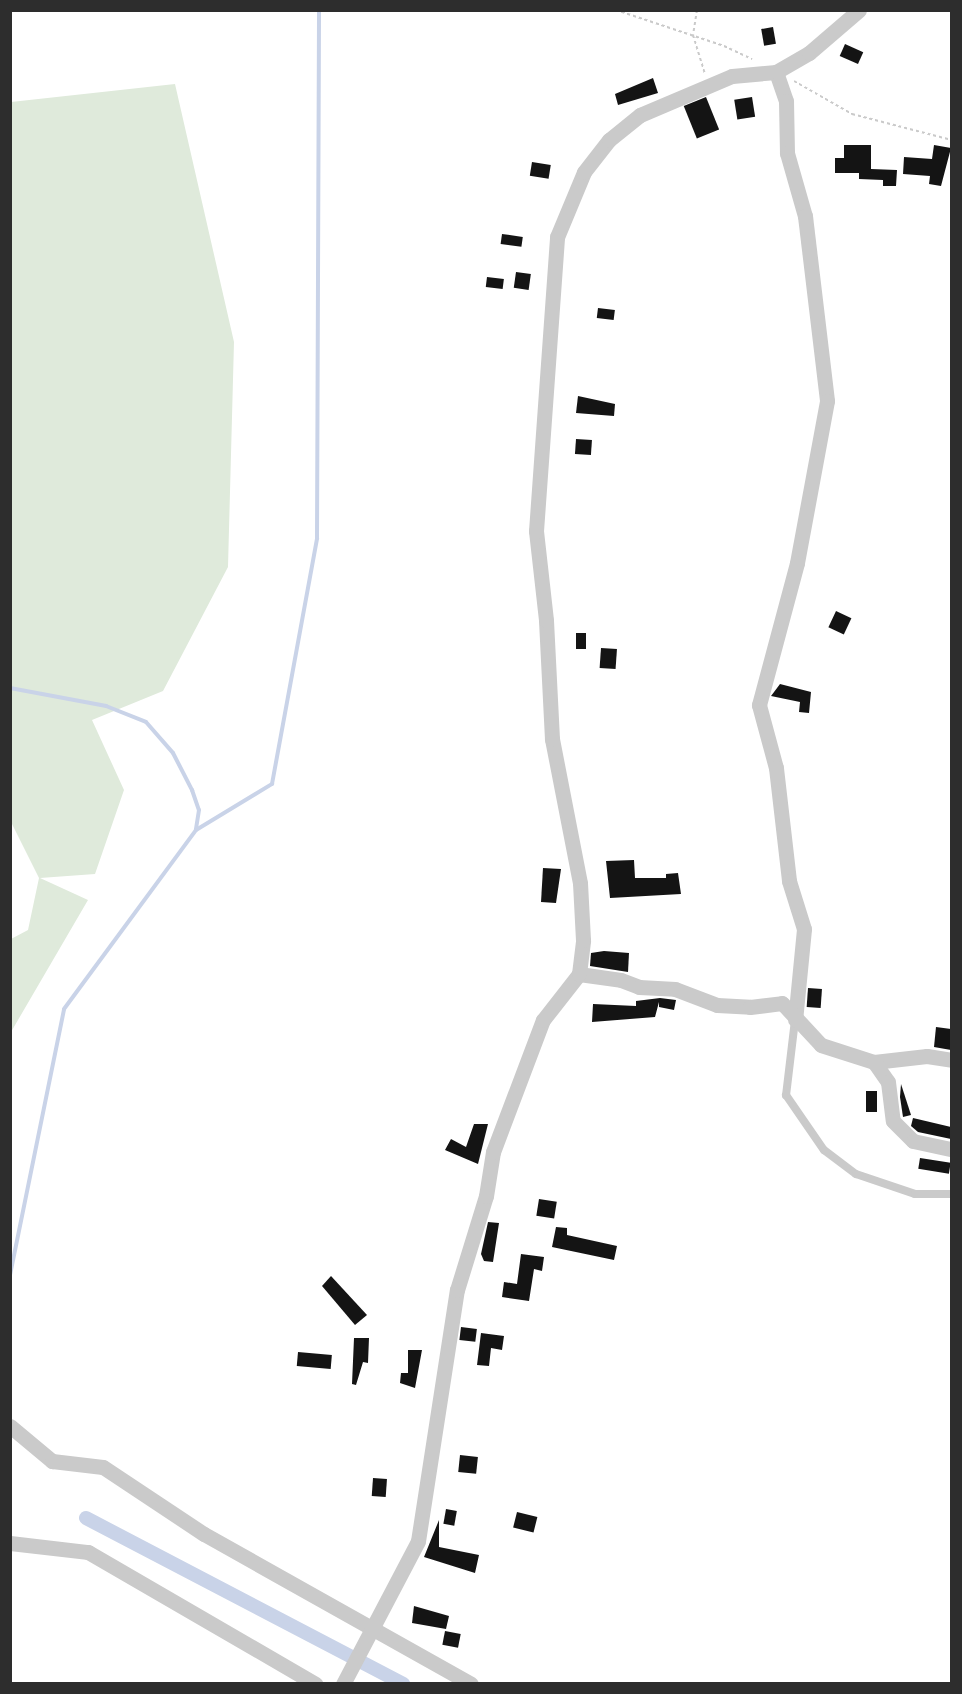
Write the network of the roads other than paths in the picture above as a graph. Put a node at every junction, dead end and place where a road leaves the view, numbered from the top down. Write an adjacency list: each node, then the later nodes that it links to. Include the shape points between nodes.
1 (859, 10): 2 (street, via 809,53)
2 (776, 72): 3 (street, via 732,76 640,115 609,140 584,172 557,237 536,531 552,739 580,883 583,940); 4 (street, via 786,101 787,153 805,216 827,401 797,563 759,705 777,780 789,881 804,929)
3 (579, 974): 4 (street, via 621,980 639,987 675,989 717,1005 783,1003); 11 (street, via 543,1020 493,1152 486,1196 457,1290 418,1541)
4 (795, 1020): 6 (street, via 821,1045); 8 (lane, via 786,1095 824,1150 856,1174 915,1194)
5 (951, 1060): 6 (street, via 927,1056)
6 (874, 1062): 7 (street, via 888,1082 894,1121 913,1141)
7 (951, 1149)
8 (951, 1194)
9 (10, 1426): 11 (street, via 52,1461 103,1467 204,1534)
10 (10, 1543): 13 (street, via 88,1552)
11 (372, 1627): 12 (street); 14 (street)
12 (344, 1681)
13 (316, 1683)
14 (471, 1683)

